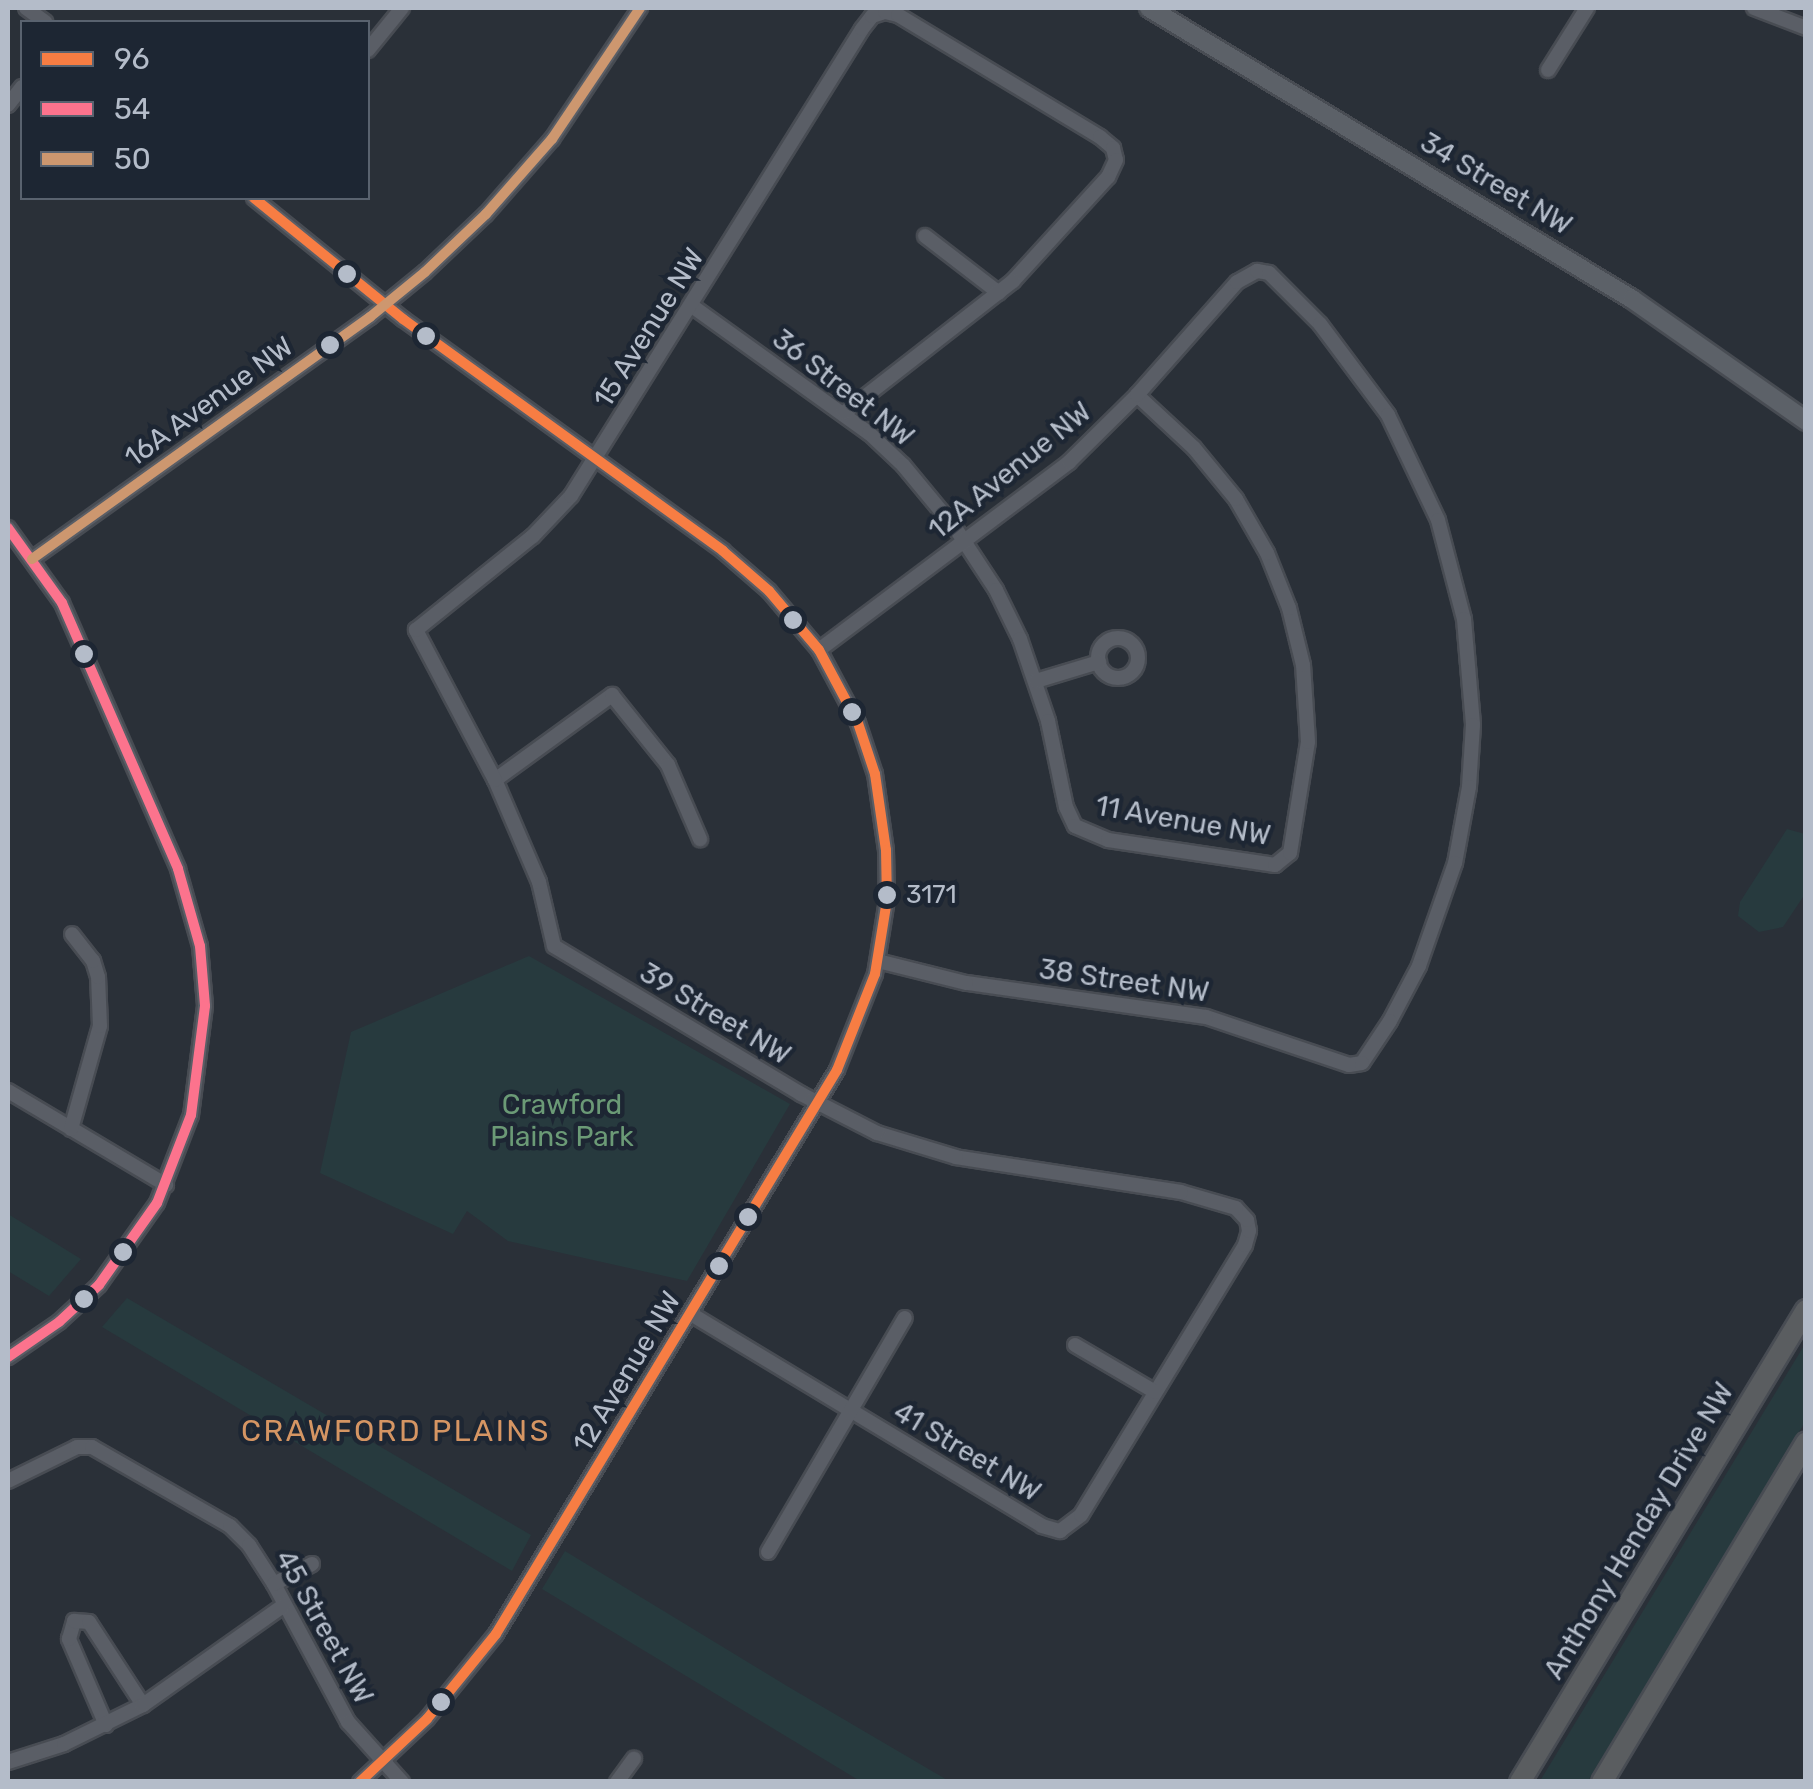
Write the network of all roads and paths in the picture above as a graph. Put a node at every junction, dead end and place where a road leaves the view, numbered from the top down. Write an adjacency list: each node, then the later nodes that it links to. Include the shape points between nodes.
1 (402, 8): 8 (street)
2 (640, 8): 13 (street, 16A Avenue NW, via 530,165)
3 (1149, 8): 17 (main road, 34 Street NW, via 1632,299)
4 (1586, 8): 9 (street)
5 (1754, 8): 6 (street)
6 (1782, 13): 7 (street)
7 (1806, 28)
8 (370, 48)
9 (1548, 70)
10 (256, 200): 13 (street, 12 Avenue NW)
11 (925, 236): 12 (street)
12 (999, 293): 14 (street, 15 Avenue NW, via 1112,172 1115,153 1100,137 898,15 878,13); 16 (street)
13 (386, 306): 18 (street, 12 Avenue NW); 21 (street, 16A Avenue NW)
14 (692, 306): 16 (street, 36 Street NW); 18 (street, 15 Avenue NW)
15 (1137, 395): 20 (street, 12A Avenue NW, via 1069,462); 27 (street, 11 Avenue NW, via 1236,499 1290,608 1304,665 1308,742 1296,828 1284,861 1264,866 1108,840); 31 (street, 12A Avenue NW, via 1237,282 1257,270 1269,274 1320,324 1388,414 1438,520 1464,619 1473,726 1458,851 1419,966)
16 (844, 413): 20 (street, 36 Street NW, via 903,465)
17 (1806, 421)
18 (596, 461): 22 (street, 15 Avenue NW, via 546,525); 23 (street, 12 Avenue NW, via 749,571)
19 (8, 528): 21 (street)
20 (965, 541): 23 (street, 12A Avenue NW); 25 (street, 36 Street NW, via 1009,614)
21 (32, 559): 35 (street, via 88,658 196,926 205,994 202,1056 192,1115)
22 (416, 630): 26 (street, 39 Street NW)
23 (818, 650): 30 (street, 12 Avenue NW, via 853,712 875,774 887,875)
24 (1099, 662): 25 (street)
25 (1036, 681): 27 (street, 36 Street NW)
26 (494, 780): 28 (street, via 612,695 668,766); 33 (street, 39 Street NW, via 539,882 554,946)
27 (1075, 826)
28 (700, 839)
29 (72, 934): 34 (street, via 93,960 100,1026)
30 (878, 961): 31 (street, 38 Street NW, via 966,983 1206,1017); 33 (street, 12 Avenue NW, via 849,1046)
31 (1358, 1066)
32 (8, 1091): 34 (street)
33 (818, 1102): 37 (street, 12 Avenue NW); 41 (street, 39 Street NW, via 916,1147 1181,1192 1236,1208 1250,1225 1245,1245)
34 (71, 1130): 35 (street)
35 (166, 1185): 40 (street, via 98,1285)
36 (1806, 1310): 57 (highway, Anthony Henday Drive NW)
37 (692, 1314): 42 (street, 41 Street NW); 53 (street, 12 Avenue NW, via 496,1634 428,1719)
38 (906, 1318): 42 (street, 41 Street NW)
39 (1075, 1344): 41 (street)
40 (8, 1358)
41 (1156, 1392): 42 (street, 41 Street NW, via 1081,1514 1060,1530 1048,1529)
42 (850, 1411): 45 (street, 41 Street NW)
43 (1806, 1443): 58 (highway)
44 (8, 1481): 47 (street, 45 Street NW, via 92,1446 230,1526)
45 (768, 1552)
46 (312, 1564): 47 (street)
47 (274, 1584): 48 (street, 45 Street NW)
48 (284, 1605): 49 (street); 53 (street, 45 Street NW, via 348,1722)
49 (144, 1705): 50 (street); 50 (street, via 89,1622 74,1621 68,1639)
50 (106, 1725): 52 (street)
51 (634, 1760): 56 (street)
52 (8, 1762)
53 (382, 1762): 54 (street, 12 Avenue NW); 55 (street, 45 Street NW)
54 (360, 1782)
55 (402, 1782)
56 (617, 1782)
57 (1518, 1782)
58 (1602, 1782)

